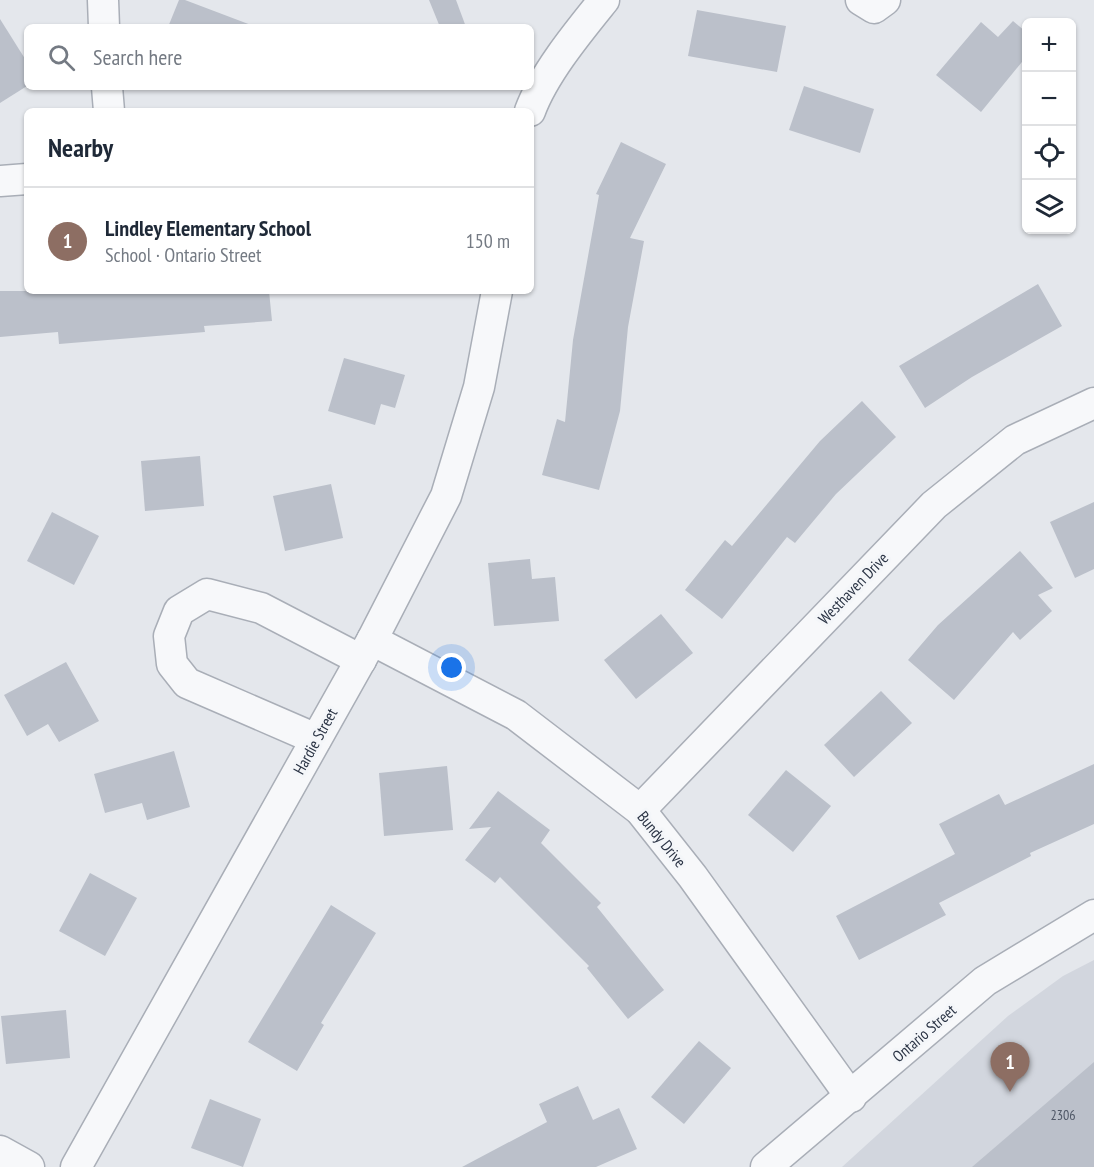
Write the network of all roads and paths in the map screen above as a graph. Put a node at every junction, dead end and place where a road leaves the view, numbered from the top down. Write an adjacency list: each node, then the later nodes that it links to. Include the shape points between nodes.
1 (103, 0): 5 (street)
2 (604, 0): 8 (street)
3 (861, 0): 4 (street, via 874,8)
4 (885, 0)
5 (104, 24)
6 (107, 90): 7 (street)
7 (109, 108)
8 (531, 108)
9 (24, 179): 10 (street)
10 (0, 181)
11 (496, 294): 13 (street, Hardie Street, via 479,387 446,496)
12 (1094, 404): 15 (street, Westhaven Drive, via 1015,440 934,505)
13 (366, 650): 14 (street, Hardie Street); 14 (street, Bundy Drive, via 261,608 207,594 179,610 169,636 172,664 187,683); 15 (street, Bundy Drive, via 516,715)
14 (316, 739): 20 (street, Hardie Street)
15 (640, 810): 17 (street, Bundy Drive, via 693,877)
16 (1094, 915): 17 (street, Ontario Street, via 984,981)
17 (851, 1097): 21 (street, Ontario Street)
18 (0, 1150): 19 (street)
19 (28, 1167)
20 (76, 1167)
21 (766, 1167)

